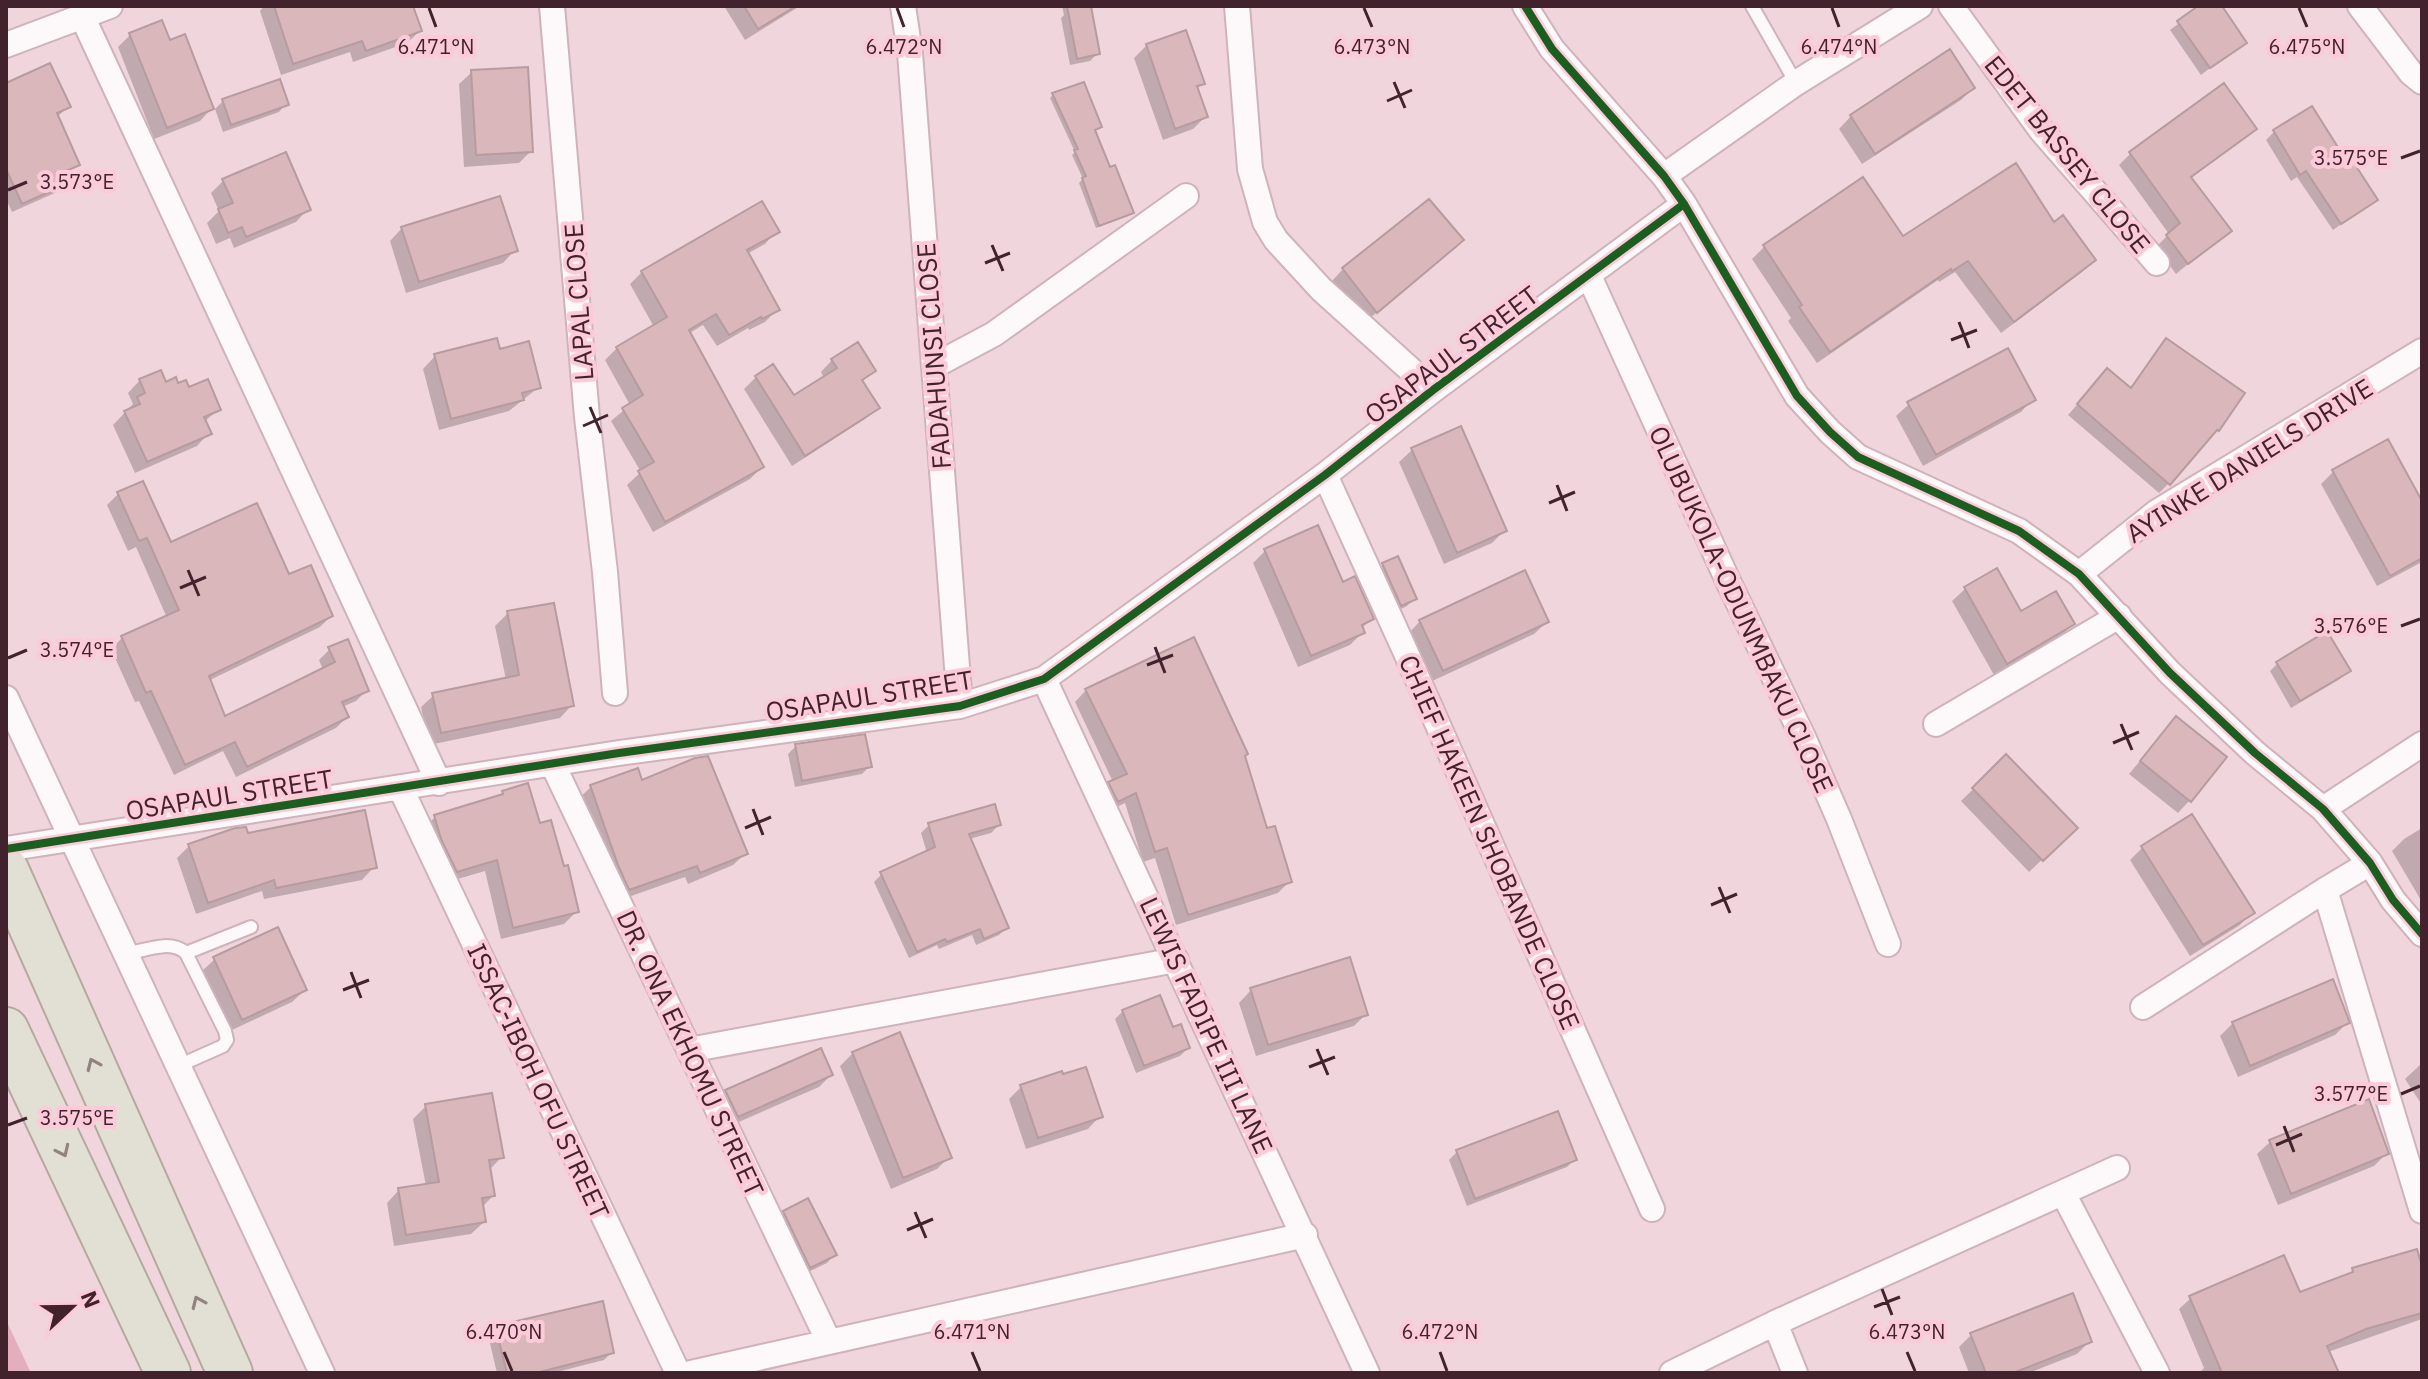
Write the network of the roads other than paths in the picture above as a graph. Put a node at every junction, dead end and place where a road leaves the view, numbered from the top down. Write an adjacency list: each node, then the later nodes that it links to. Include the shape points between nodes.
1 (110, 6): 10 (street)
2 (552, 6): 26 (street, LAPAL CLOSE)
3 (903, 6): 20 (street, FADAHUNSI CLOSE)
4 (1237, 6): 21 (street, via 1250,169 1265,222 1321,289)
5 (1525, 6): 14 (street, via 1552,49)
6 (1752, 6): 13 (lane)
7 (1920, 6): 13 (street)
8 (1951, 6): 17 (street, EDET BASSEY CLOSE, via 2041,130)
9 (2360, 6): 12 (street)
10 (82, 16): 11 (street); 32 (street)
11 (6, 45)
12 (2422, 82)
13 (1796, 83): 14 (street)
14 (1664, 176): 16 (street)
15 (1186, 196): 20 (street, via 994,334)
16 (1684, 204): 18 (street, OSAPAUL STREET); 23 (street, via 1797,396 1830,432 1858,457 2019,531)
17 (2157, 263)
18 (1589, 276): 21 (street, OSAPAUL STREET); 42 (street, OLUBUKOLA-ODUNMBAKU CLOSE, via 1804,739)
19 (2422, 351): 23 (street, AYINKE DANIELS DRIVE, via 2157,512)
20 (934, 366): 28 (street, FADAHUNSI CLOSE)
21 (1433, 390): 22 (street, OSAPAUL STREET)
22 (1325, 475): 25 (street, OSAPAUL STREET); 52 (street, CHIEF HAKEEN SHOBANDE CLOSE)
23 (2079, 574): 24 (street)
24 (2119, 616): 29 (street); 34 (street, via 2170,673)
25 (1044, 679): 28 (street, OSAPAUL STREET); 45 (street, LEWIS FADIPE III LANE)
26 (615, 693)
27 (6, 698): 35 (street)
28 (960, 706): 31 (street, OSAPAUL STREET)
29 (1936, 724)
30 (2422, 744): 34 (street)
31 (553, 765): 32 (street, OSAPAUL STREET); 48 (street, DR. ONA EKHOMU STREET)
32 (439, 783): 33 (street, OSAPAUL STREET)
33 (401, 789): 35 (street, OSAPAUL STREET); 61 (street, ISSAC-IBOH OFU STREET)
34 (2323, 809): 37 (street)
35 (71, 839): 36 (street, OSAPAUL STREET); 44 (street)
36 (6, 849)
37 (2370, 863): 39 (street); 41 (street)
38 (6, 870): 59 (highway, one-way to 38)
39 (2325, 890): 46 (street); 53 (street)
40 (251, 927): 43 (lane)
41 (2422, 934)
42 (1888, 944)
43 (186, 953): 44 (lane, via 170,945); 49 (lane, via 227,1040)
44 (126, 954): 49 (street)
45 (1176, 960): 48 (street); 54 (street, LEWIS FADIPE III LANE)
46 (2143, 1007)
47 (6, 1030): 58 (highway, one-way to 58)
48 (689, 1050): 56 (street, DR. ONA EKHOMU STREET)
49 (178, 1066): 60 (street)
50 (2117, 1168): 51 (street)
51 (2063, 1193): 55 (street); 66 (street)
52 (1652, 1209)
53 (2422, 1211)
54 (1305, 1235): 56 (street); 63 (street, LEWIS FADIPE III LANE)
55 (1775, 1323): 64 (street); 65 (street)
56 (829, 1342): 57 (street)
57 (721, 1370): 62 (street)
58 (168, 1373)
59 (230, 1373)
60 (322, 1373)
61 (678, 1373)
62 (691, 1373)
63 (1367, 1373)
64 (1672, 1373)
65 (1795, 1373)
66 (2157, 1373)

